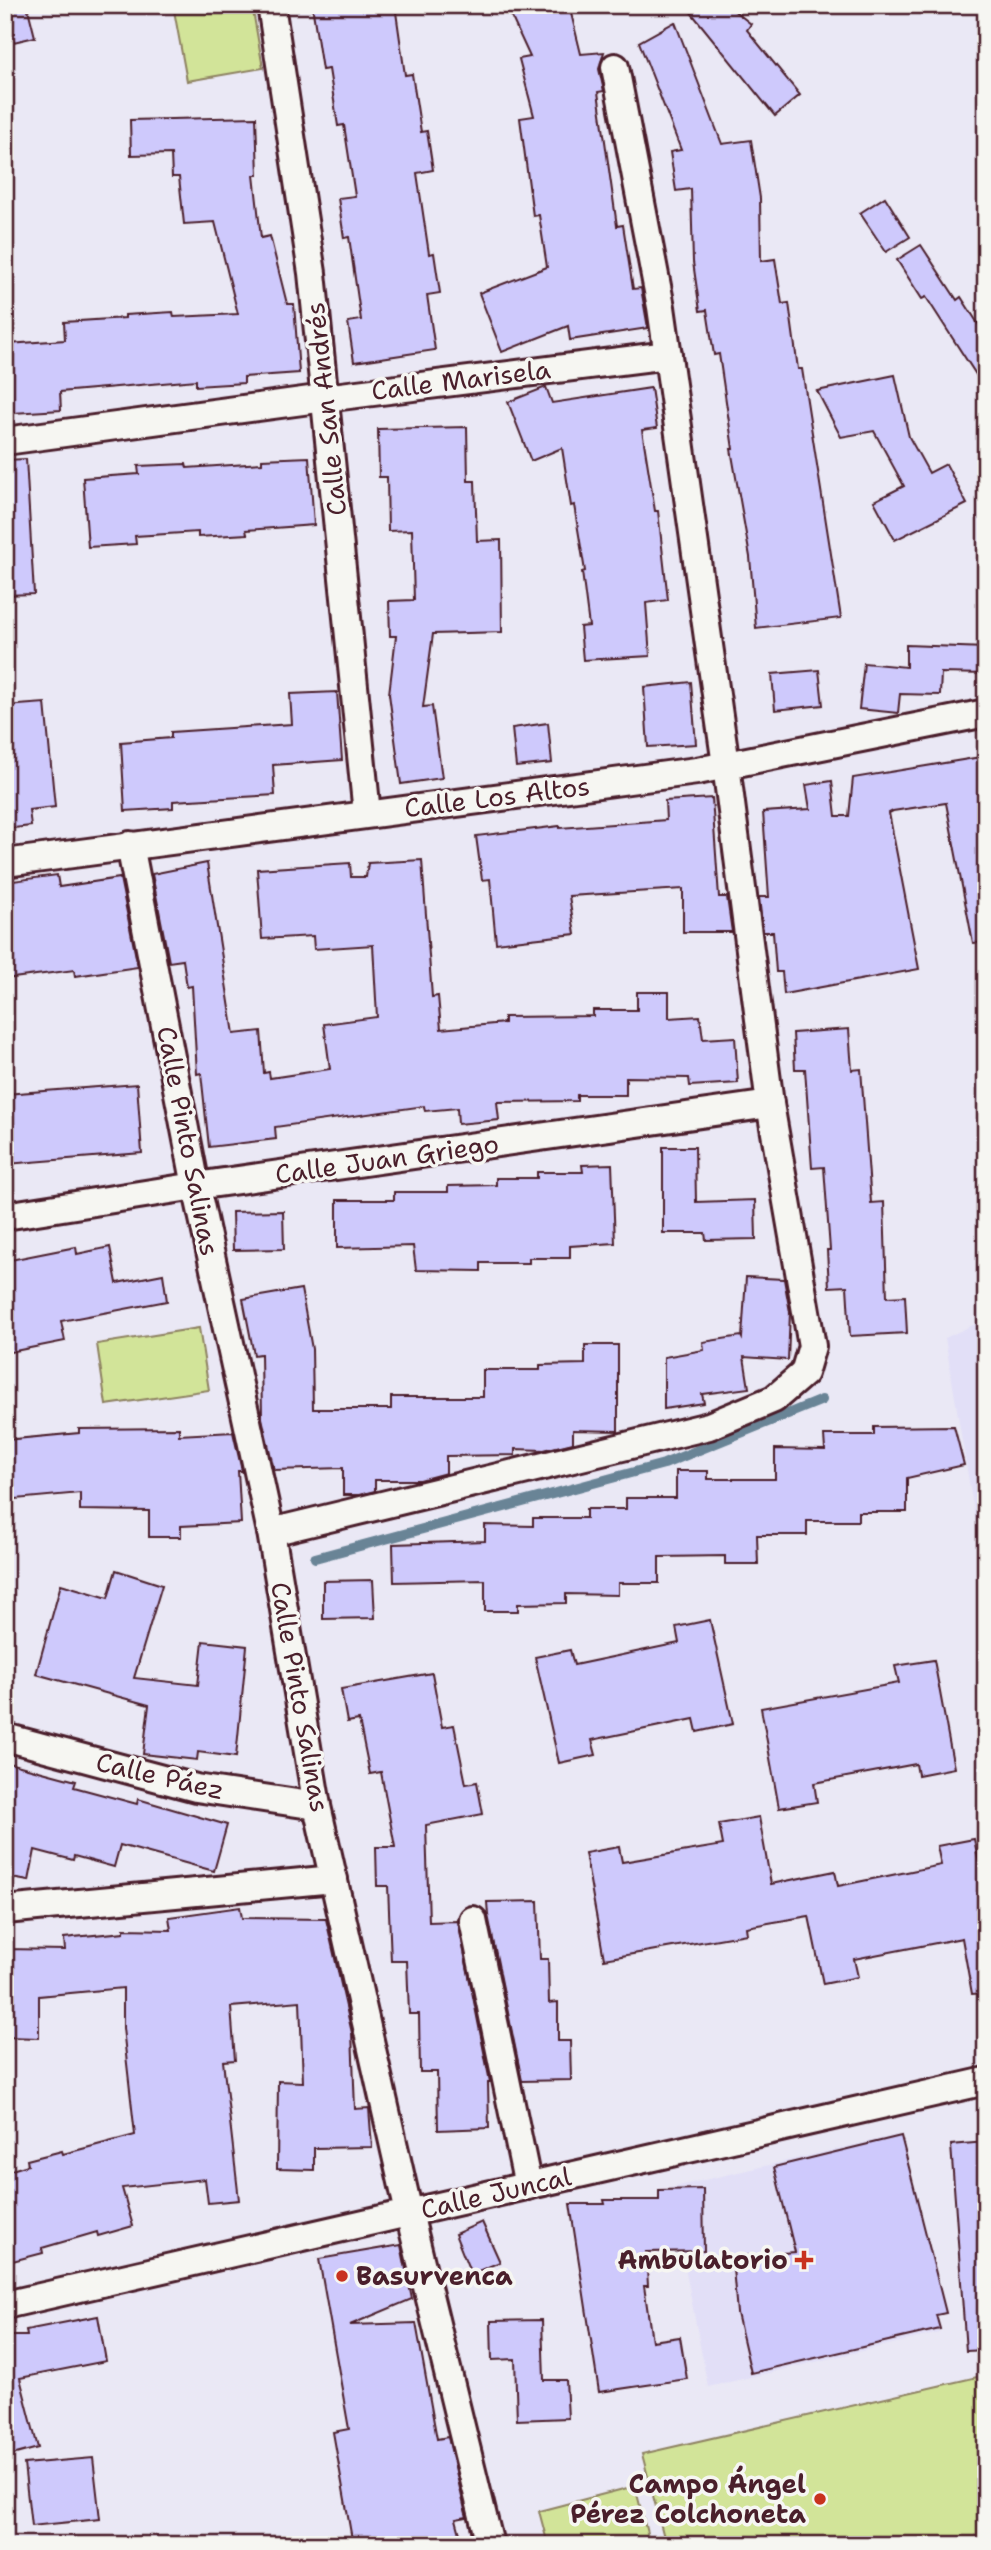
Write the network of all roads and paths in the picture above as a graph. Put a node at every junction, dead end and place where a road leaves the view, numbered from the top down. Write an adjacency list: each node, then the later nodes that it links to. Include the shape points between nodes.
1 (271, 5): 4 (street, Calle San Andrés, via 312,273)
2 (615, 67): 3 (street)
3 (668, 355): 4 (street, Calle Marisela); 7 (street)
4 (325, 398): 5 (street, Calle Marisela); 8 (street, Calle San Andrés)
5 (5, 441)
6 (986, 713): 7 (street, Calle Los Altos)
7 (726, 765): 8 (street, Calle Los Altos); 11 (street)
8 (367, 814): 9 (street, Calle Los Altos)
9 (130, 845): 10 (street, Calle Los Altos); 12 (street, Calle Pinto Salinas)
10 (5, 863)
11 (770, 1104): 12 (street, Calle Juan Griego); 14 (street, via 812,1346 804,1373 775,1399 709,1426)
12 (196, 1186): 13 (street, Calle Juan Griego); 14 (street, Calle Pinto Salinas)
13 (5, 1216)
14 (271, 1532): 16 (street, Calle Pinto Salinas)
15 (5, 1737): 16 (street, Calle Páez, via 196,1788)
16 (317, 1806): 17 (street, Calle Pinto Salinas)
17 (334, 1879): 18 (street); 22 (street, Calle Pinto Salinas)
18 (5, 1910)
19 (473, 1920): 21 (street)
20 (986, 2081): 21 (street, Calle Juncal)
21 (528, 2186): 22 (street, Calle Juncal)
22 (410, 2213): 23 (street, Calle Juncal); 24 (street, Calle Pinto Salinas)
23 (5, 2305)
24 (490, 2545)

